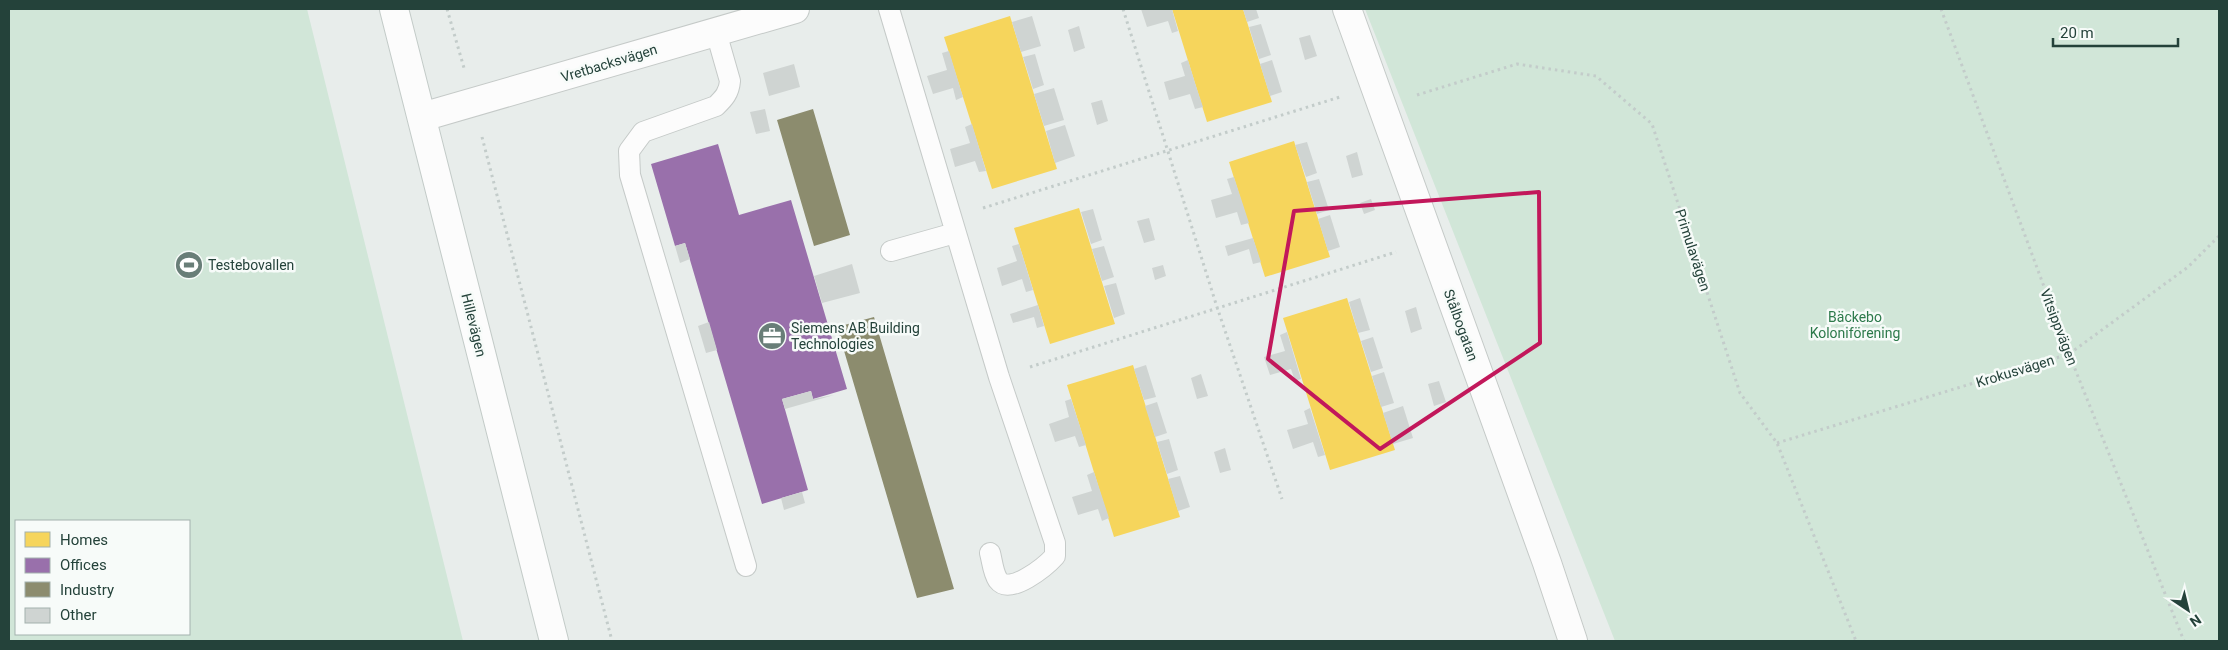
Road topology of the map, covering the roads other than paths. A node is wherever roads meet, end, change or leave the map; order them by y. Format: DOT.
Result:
graph roads {
  1 [pos="394,9"];
  2 [pos="795,9"];
  3 [pos="890,9"];
  4 [pos="1347,9"];
  5 [pos="716,32"];
  6 [pos="422,117"];
  7 [pos="953,225"];
  8 [pos="891,252"];
  9 [pos="990,553"];
  10 [pos="746,566"];
  11 [pos="554,641"];
  12 [pos="1573,641"];
  1 -- 6 [label="street, Hillevägen"];
  2 -- 5 [label="street, Vretbacksvägen"];
  3 -- 7 [label="lane"];
  4 -- 12 [label="street, Stålbogatan"];
  5 -- 6 [label="street, Vretbacksvägen"];
  5 -- 10 [label="lane"];
  6 -- 11 [label="street, Hillevägen"];
  7 -- 8 [label="lane"];
  7 -- 9 [label="lane"];
}
